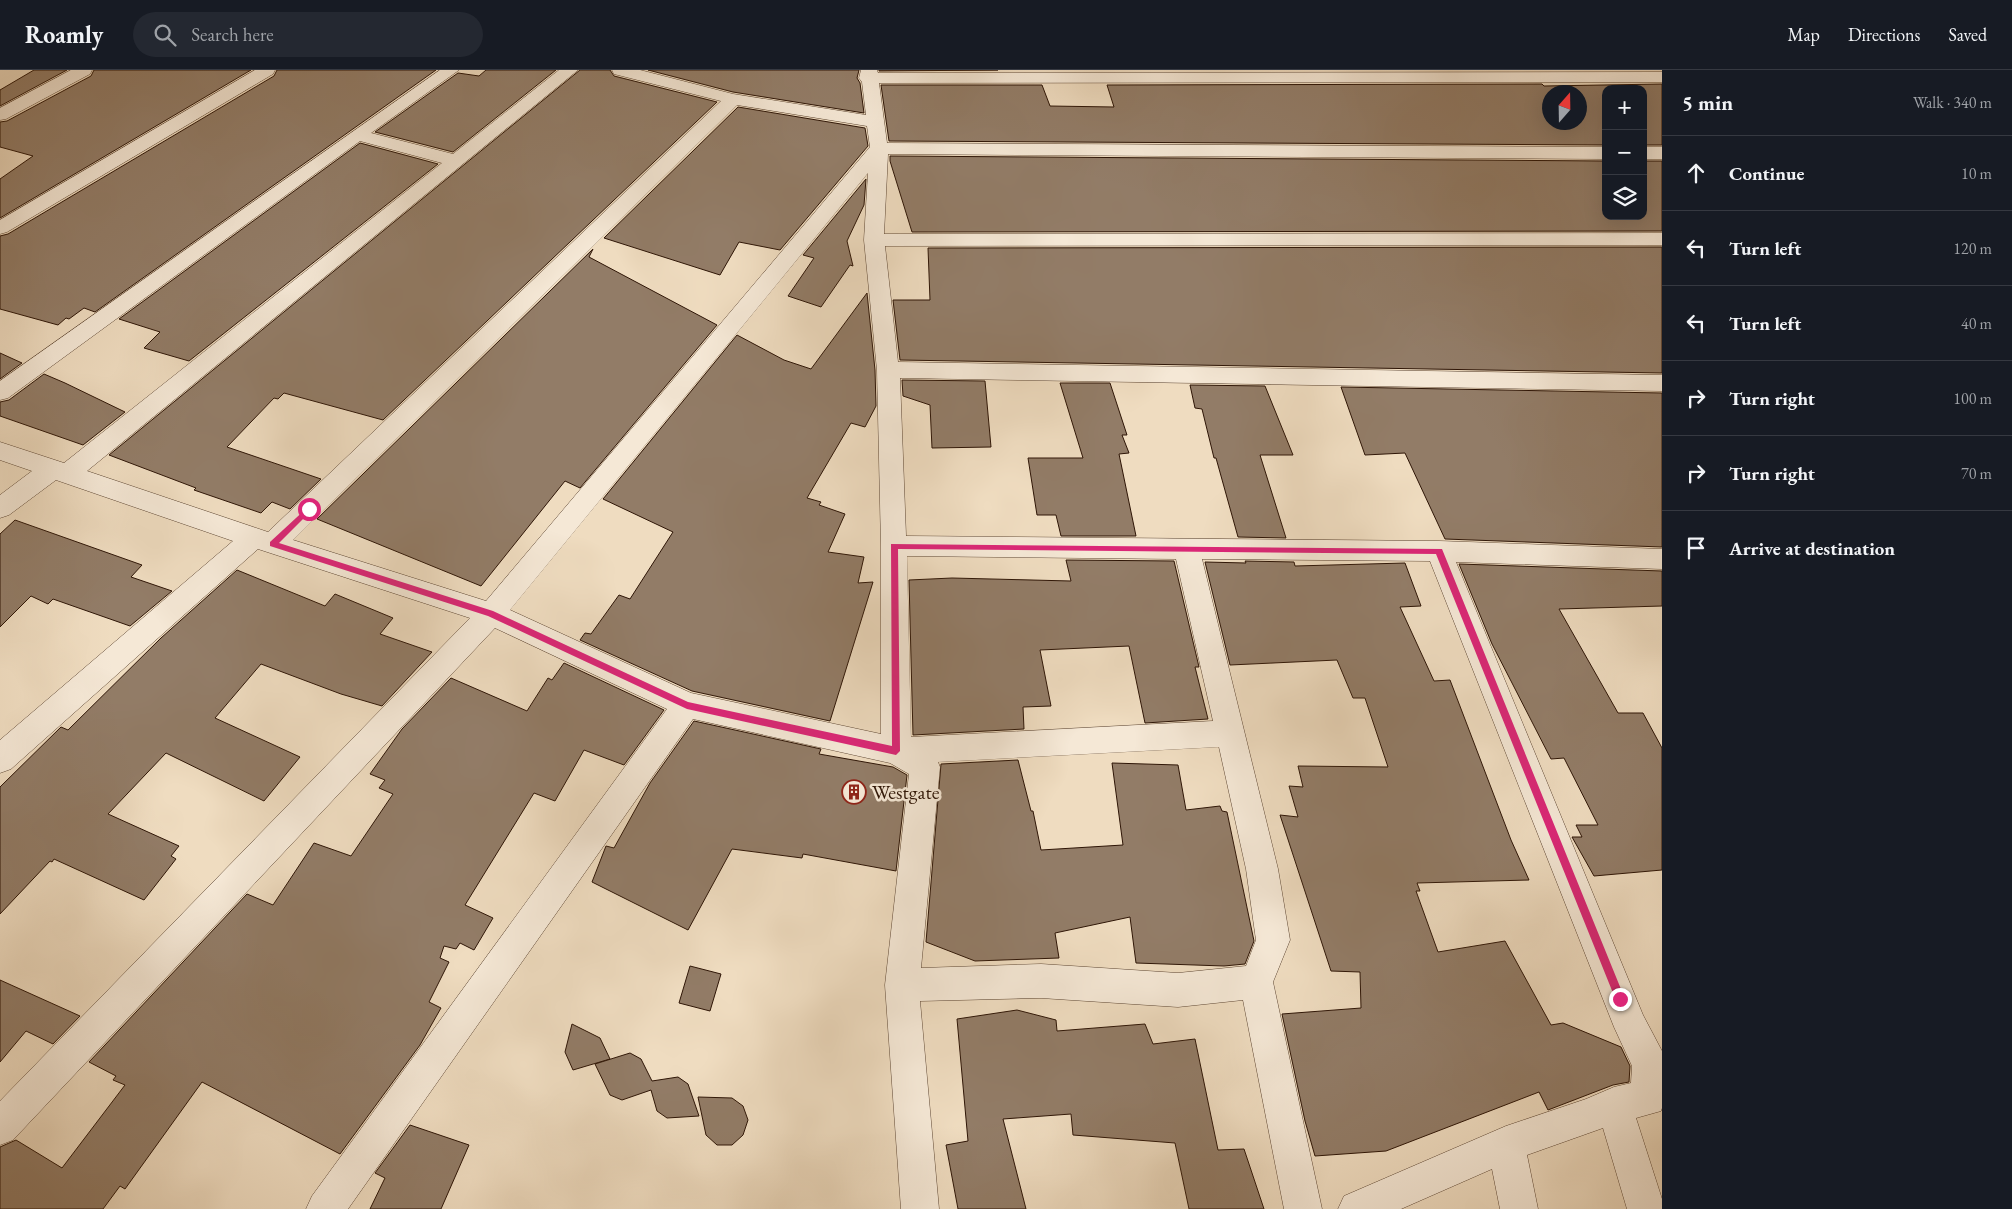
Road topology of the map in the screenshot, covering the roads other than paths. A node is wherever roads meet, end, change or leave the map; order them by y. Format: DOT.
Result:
graph roads {
  1 [pos="84,70"];
  2 [pos="267,70"];
  3 [pos="451,70"];
  4 [pos="570,70"];
  5 [pos="620,70"];
  6 [pos="869,74"];
  7 [pos="1662,77"];
  8 [pos="733,99"];
  9 [pos="0,115"];
  10 [pos="356,135"];
  11 [pos="877,135"];
  12 [pos="1602,153"];
  13 [pos="1647,153"];
  14 [pos="1662,153"];
  15 [pos="458,161"];
  16 [pos="0,228"];
  17 [pos="1662,239"];
  18 [pos="874,240"];
  19 [pos="888,370"];
  20 [pos="1662,383"];
  21 [pos="0,392"];
  22 [pos="0,450"];
  23 [pos="60,471"];
  24 [pos="0,508"];
  25 [pos="263,541"];
  26 [pos="894,546"];
  27 [pos="1188,549"];
  28 [pos="1439,551"];
  29 [pos="1662,559"];
  30 [pos="491,614"];
  31 [pos="687,705"];
  32 [pos="1229,733"];
  33 [pos="896,751"];
  34 [pos="0,759"];
  35 [pos="1256,982"];
  36 [pos="902,985"];
  37 [pos="1614,1105"];
  38 [pos="0,1126"];
  39 [pos="1506,1144"];
  40 [pos="325,1209"];
  41 [pos="920,1209"];
  42 [pos="1303,1209"];
  43 [pos="1357,1209"];
  44 [pos="1520,1209"];
  45 [pos="1646,1209"];
  1 -- 9 [label="street"];
  2 -- 16 [label="street"];
  3 -- 10 [label="street"];
  4 -- 15 [label="street"];
  5 -- 8 [label="street"];
  6 -- 7 [label="street"];
  6 -- 11 [label="street"];
  8 -- 11 [label="street"];
  8 -- 25 [label="street"];
  10 -- 15 [label="street"];
  10 -- 21 [label="street"];
  11 -- 12 [label="street"];
  11 -- 18 [label="street"];
  11 -- 30 [label="street"];
  13 -- 14 [label="street"];
  15 -- 23 [label="street"];
  17 -- 18 [label="street"];
  18 -- 19 [label="street"];
  19 -- 20 [label="street"];
  19 -- 26 [label="street"];
  22 -- 23 [label="street"];
  23 -- 24 [label="street"];
  23 -- 25 [label="street"];
  25 -- 30 [label="street"];
  25 -- 34 [label="street"];
  26 -- 27 [label="street"];
  26 -- 33 [label="street"];
  27 -- 28 [label="street"];
  27 -- 32 [label="street"];
  28 -- 29 [label="street"];
  28 -- 37 [label="street"];
  30 -- 31 [label="street"];
  30 -- 38 [label="street"];
  31 -- 33 [label="street"];
  31 -- 40 [label="street"];
  32 -- 33 [label="street"];
  32 -- 35 [label="street"];
  33 -- 36 [label="street"];
  35 -- 36 [label="street"];
  35 -- 42 [label="street"];
  36 -- 41 [label="street"];
  37 -- 39 [label="street"];
  37 -- 45 [label="street"];
  39 -- 43 [label="street"];
  39 -- 44 [label="street"];
}
